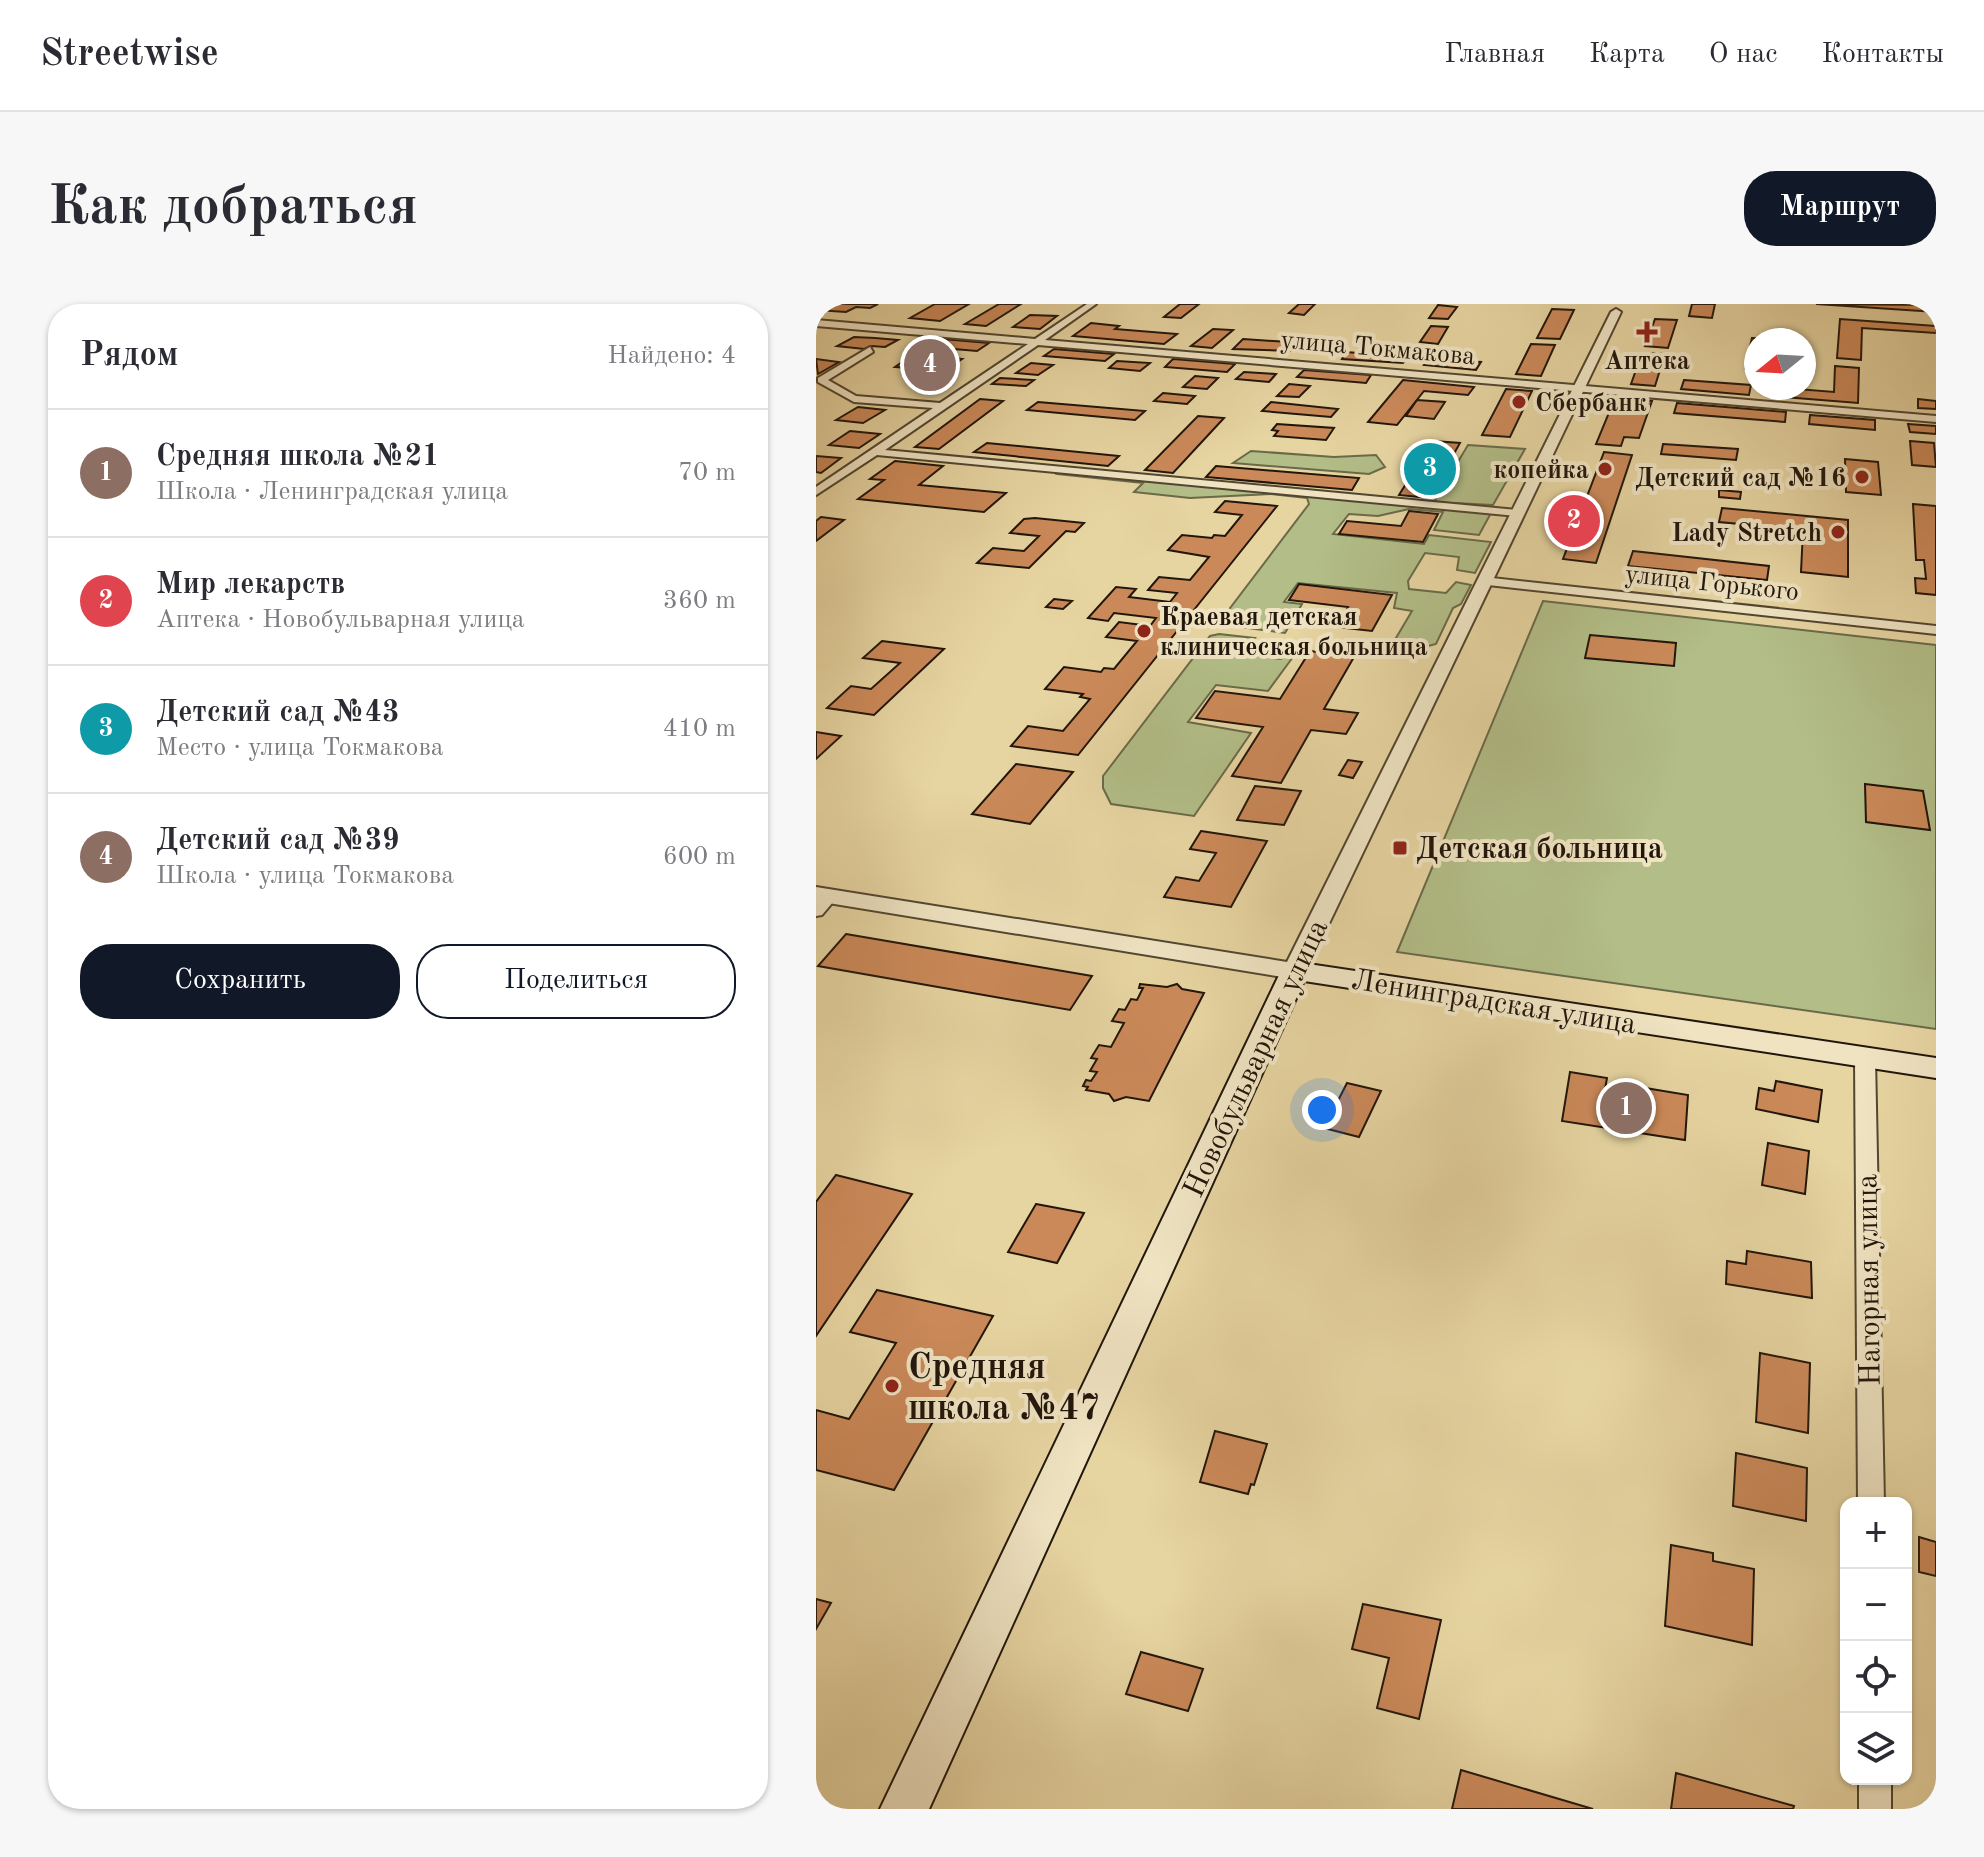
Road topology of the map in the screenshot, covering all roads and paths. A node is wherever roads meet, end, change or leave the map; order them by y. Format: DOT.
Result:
graph roads {
  1 [pos="1092,304"];
  2 [pos="1617,308"];
  3 [pos="816,323"];
  4 [pos="1043,340"];
  5 [pos="870,350"];
  6 [pos="1579,387"];
  7 [pos="944,406"];
  8 [pos="1936,419"];
  9 [pos="877,452"];
  10 [pos="816,492"];
  11 [pos="1517,513"];
  12 [pos="1483,581"];
  13 [pos="1936,630"];
  14 [pos="820,900"];
  15 [pos="1295,971"];
  16 [pos="1865,1057"];
  17 [pos="1936,1068"];
  18 [pos="1871,1497"];
  19 [pos="1875,1785"];
  20 [pos="904,1809"];
  21 [pos="1875,1809"];
  1 -- 4 [label="street"];
  2 -- 6 [label="street, Новобульварная улица"];
  3 -- 4 [label="street, улица Токмакова"];
  4 -- 6 [label="street, улица Токмакова"];
  4 -- 7 [label="street"];
  5 -- 7 [label="street"];
  6 -- 8 [label="street, улица Токмакова"];
  6 -- 11 [label="street, Новобульварная улица"];
  7 -- 9 [label="street"];
  9 -- 10 [label="street"];
  9 -- 11 [label="street"];
  11 -- 12 [label="street, Новобульварная улица"];
  12 -- 13 [label="street, улица Горького"];
  12 -- 15 [label="street, Новобульварная улица"];
  14 -- 15 [label="street, Ленинградская улица"];
  15 -- 16 [label="main road, Ленинградская улица"];
  15 -- 20 [label="main road, Новобульварная улица"];
  16 -- 17 [label="main road, Ленинградская улица"];
  16 -- 18 [label="street, Нагорная улица"];
  19 -- 21 [label="street"];
}
